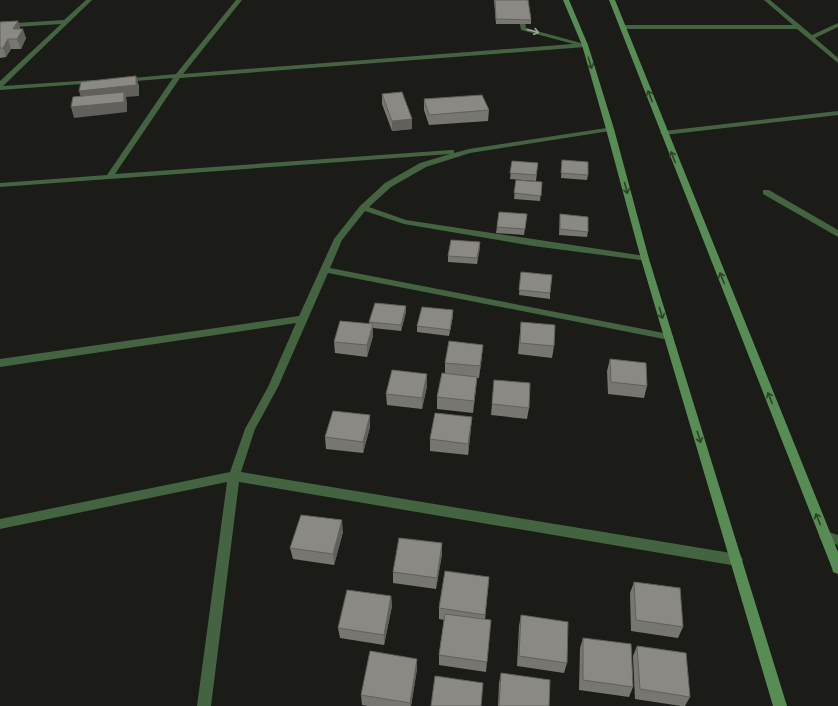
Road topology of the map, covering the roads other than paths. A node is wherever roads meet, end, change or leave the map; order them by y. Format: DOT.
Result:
graph roads {
  1 [pos="89,0"];
  2 [pos="239,0"];
  3 [pos="518,0"];
  4 [pos="566,0"];
  5 [pos="612,0"];
  6 [pos="768,0"];
  7 [pos="65,22"];
  8 [pos="838,25"];
  9 [pos="0,26"];
  10 [pos="623,27"];
  11 [pos="798,27"];
  12 [pos="810,38"];
  13 [pos="585,45"];
  14 [pos="838,61"];
  15 [pos="178,76"];
  16 [pos="116,80"];
  17 [pos="100,82"];
  18 [pos="0,85"];
  19 [pos="0,88"];
  20 [pos="838,113"];
  21 [pos="610,129"];
  22 [pos="664,133"];
  23 [pos="469,151"];
  24 [pos="108,178"];
  25 [pos="0,185"];
  26 [pos="766,192"];
  27 [pos="363,208"];
  28 [pos="838,234"];
  29 [pos="645,259"];
  30 [pos="326,270"];
  31 [pos="303,318"];
  32 [pos="669,337"];
  33 [pos="0,363"];
  34 [pos="234,476"];
  35 [pos="0,524"];
  36 [pos="825,536"];
  37 [pos="838,540"];
  38 [pos="738,560"];
  39 [pos="838,568"];
  40 [pos="204,706"];
  41 [pos="780,706"];
  1 -- 7 [label="street"];
  2 -- 15 [label="street"];
  3 -- 13 [label="street, one-way"];
  4 -- 13 [label="main road"];
  5 -- 10 [label="main road"];
  6 -- 11 [label="street"];
  7 -- 9 [label="street"];
  7 -- 18 [label="street"];
  8 -- 12 [label="street"];
  10 -- 11 [label="street"];
  22 -- 10 [label="main road, one-way"];
  11 -- 12 [label="street"];
  12 -- 14 [label="street"];
  13 -- 15 [label="street"];
  13 -- 21 [label="main road, one-way"];
  15 -- 16 [label="street"];
  15 -- 24 [label="street"];
  17 -- 19 [label="street"];
  20 -- 22 [label="street"];
  21 -- 23 [label="street"];
  21 -- 29 [label="main road, one-way"];
  36 -- 22 [label="main road, one-way"];
  23 -- 24 [label="street"];
  23 -- 27 [label="street"];
  24 -- 25 [label="street"];
  26 -- 28 [label="street"];
  27 -- 29 [label="street"];
  27 -- 30 [label="street"];
  29 -- 32 [label="main road, one-way"];
  30 -- 31 [label="street"];
  30 -- 32 [label="street"];
  31 -- 33 [label="street"];
  31 -- 34 [label="street"];
  32 -- 38 [label="main road, one-way"];
  34 -- 35 [label="street"];
  34 -- 38 [label="street"];
  34 -- 40 [label="street"];
  36 -- 37 [label="street"];
  36 -- 39 [label="main road"];
  38 -- 41 [label="main road"];
}
